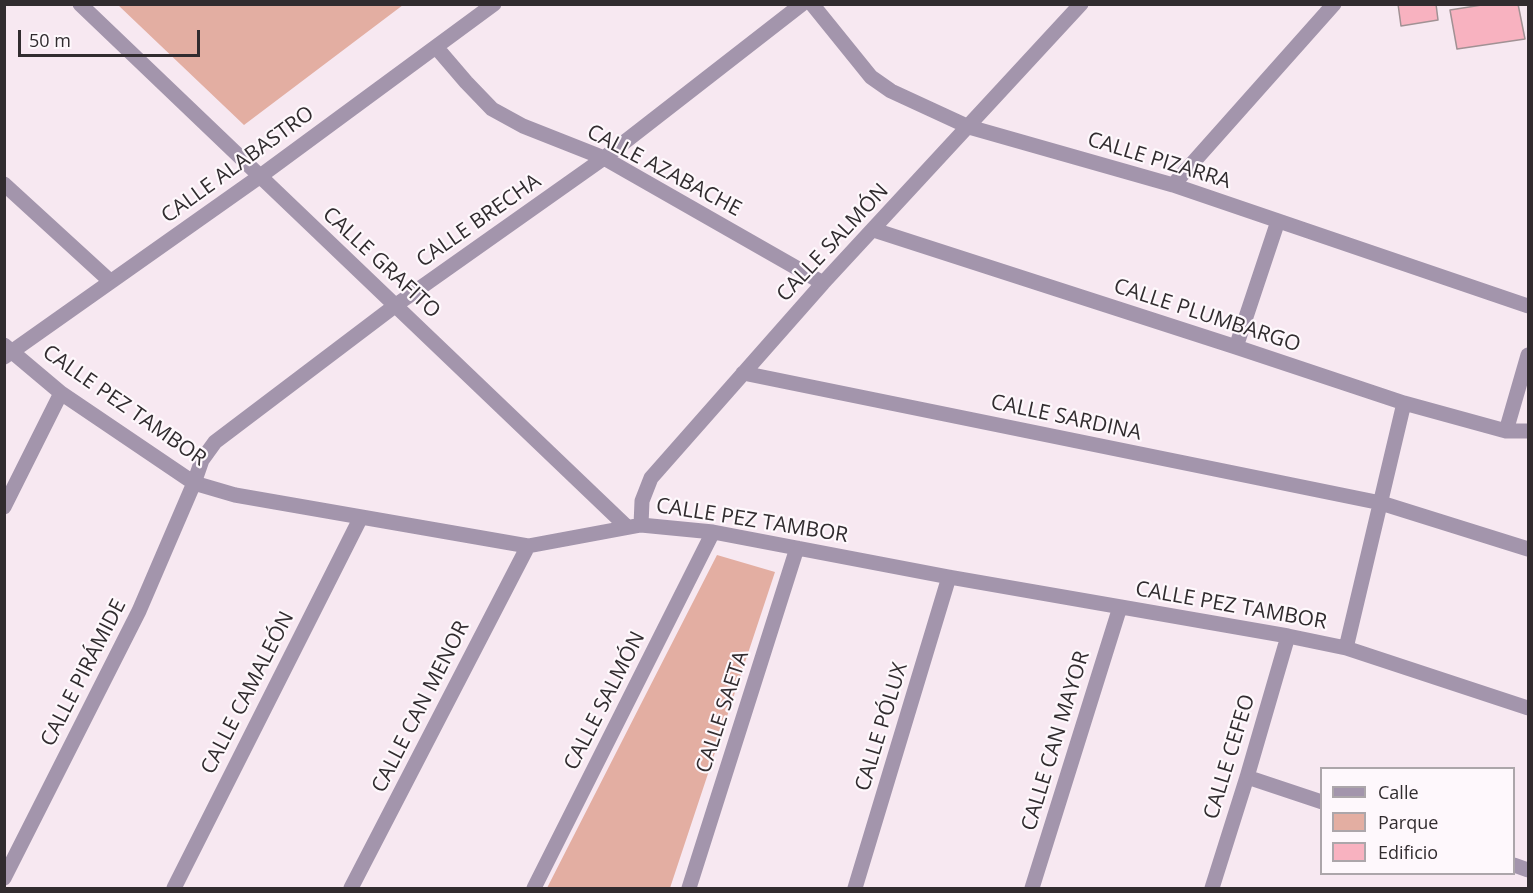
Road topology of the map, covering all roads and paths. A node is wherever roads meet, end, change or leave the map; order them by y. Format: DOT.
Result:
graph roads {
  1 [pos="80,4"];
  2 [pos="494,4"];
  3 [pos="802,4"];
  4 [pos="812,4"];
  5 [pos="1081,4"];
  6 [pos="1334,4"];
  7 [pos="436,47"];
  8 [pos="969,127"];
  9 [pos="604,158"];
  10 [pos="260,177"];
  11 [pos="4,184"];
  12 [pos="1173,185"];
  13 [pos="1278,221"];
  14 [pos="874,230"];
  15 [pos="110,281"];
  16 [pos="823,283"];
  17 [pos="396,305"];
  18 [pos="1528,306"];
  19 [pos="1236,347"];
  20 [pos="7,351"];
  21 [pos="1528,355"];
  22 [pos="742,373"];
  23 [pos="61,393"];
  24 [pos="1404,404"];
  25 [pos="1506,431"];
  26 [pos="1528,431"];
  27 [pos="194,483"];
  28 [pos="1381,503"];
  29 [pos="4,507"];
  30 [pos="361,517"];
  31 [pos="634,526"];
  32 [pos="713,532"];
  33 [pos="528,546"];
  34 [pos="797,548"];
  35 [pos="1528,549"];
  36 [pos="949,578"];
  37 [pos="1120,607"];
  38 [pos="1288,636"];
  39 [pos="1346,648"];
  40 [pos="1528,708"];
  41 [pos="1247,777"];
  42 [pos="1320,801"];
  43 [pos="4,878"];
  44 [pos="174,888"];
  45 [pos="351,888"];
  46 [pos="534,888"];
  47 [pos="689,888"];
  48 [pos="855,888"];
  49 [pos="1032,888"];
  50 [pos="1212,888"];
  1 -- 10 [label="street, CALLE GRAFITO"];
  2 -- 7 [label="street, CALLE ALABASTRO"];
  3 -- 9 [label="street, CALLE BRECHA"];
  4 -- 8 [label="street, CALLE PIZARRA"];
  5 -- 8 [label="street, CALLE SALMÓN"];
  6 -- 12 [label="street"];
  7 -- 9 [label="street, CALLE AZABACHE"];
  7 -- 10 [label="street, CALLE ALABASTRO"];
  8 -- 12 [label="street, CALLE PIZARRA"];
  8 -- 14 [label="street, CALLE SALMÓN"];
  9 -- 16 [label="street, CALLE AZABACHE"];
  9 -- 17 [label="street, CALLE BRECHA"];
  10 -- 15 [label="street, CALLE ALABASTRO"];
  10 -- 17 [label="street, CALLE GRAFITO"];
  11 -- 15 [label="street"];
  12 -- 13 [label="street, CALLE PIZARRA"];
  13 -- 18 [label="street, CALLE PIZARRA"];
  13 -- 19 [label="street"];
  14 -- 16 [label="street, CALLE SALMÓN"];
  14 -- 19 [label="street, CALLE PLUMBARGO"];
  15 -- 20 [label="street, CALLE ALABASTRO"];
  16 -- 22 [label="street, CALLE SALMÓN"];
  17 -- 27 [label="street, CALLE BRECHA"];
  17 -- 31 [label="street, CALLE GRAFITO"];
  19 -- 24 [label="street, CALLE PLUMBARGO"];
  20 -- 23 [label="street, CALLE PEZ TAMBOR"];
  21 -- 25 [label="street"];
  22 -- 28 [label="street, CALLE SARDINA"];
  22 -- 31 [label="street, CALLE SALMÓN"];
  23 -- 27 [label="street, CALLE PEZ TAMBOR"];
  23 -- 29 [label="street"];
  24 -- 25 [label="street, CALLE PLUMBARGO"];
  24 -- 28 [label="street"];
  25 -- 26 [label="street, CALLE PLUMBARGO"];
  27 -- 30 [label="street, CALLE PEZ TAMBOR"];
  27 -- 43 [label="street, CALLE PIRÁMIDE"];
  28 -- 35 [label="street, CALLE SARDINA"];
  28 -- 39 [label="street"];
  30 -- 33 [label="street, CALLE PEZ TAMBOR"];
  30 -- 44 [label="street, CALLE CAMALEÓN"];
  31 -- 32 [label="street, CALLE PEZ TAMBOR"];
  31 -- 33 [label="street, CALLE PEZ TAMBOR"];
  32 -- 34 [label="street, CALLE PEZ TAMBOR"];
  32 -- 46 [label="street, CALLE SALMÓN"];
  33 -- 45 [label="street, CALLE CAN MENOR"];
  34 -- 36 [label="street, CALLE PEZ TAMBOR"];
  34 -- 47 [label="street, CALLE SAETA"];
  36 -- 37 [label="street, CALLE PEZ TAMBOR"];
  36 -- 48 [label="street, CALLE PÓLUX"];
  37 -- 38 [label="street, CALLE PEZ TAMBOR"];
  37 -- 49 [label="street, CALLE CAN MAYOR"];
  38 -- 39 [label="street, CALLE PEZ TAMBOR"];
  38 -- 41 [label="street, CALLE CEFEO"];
  39 -- 40 [label="street, CALLE PEZ TAMBOR"];
  41 -- 42 [label="street"];
  41 -- 50 [label="street, CALLE CEFEO"];
}
